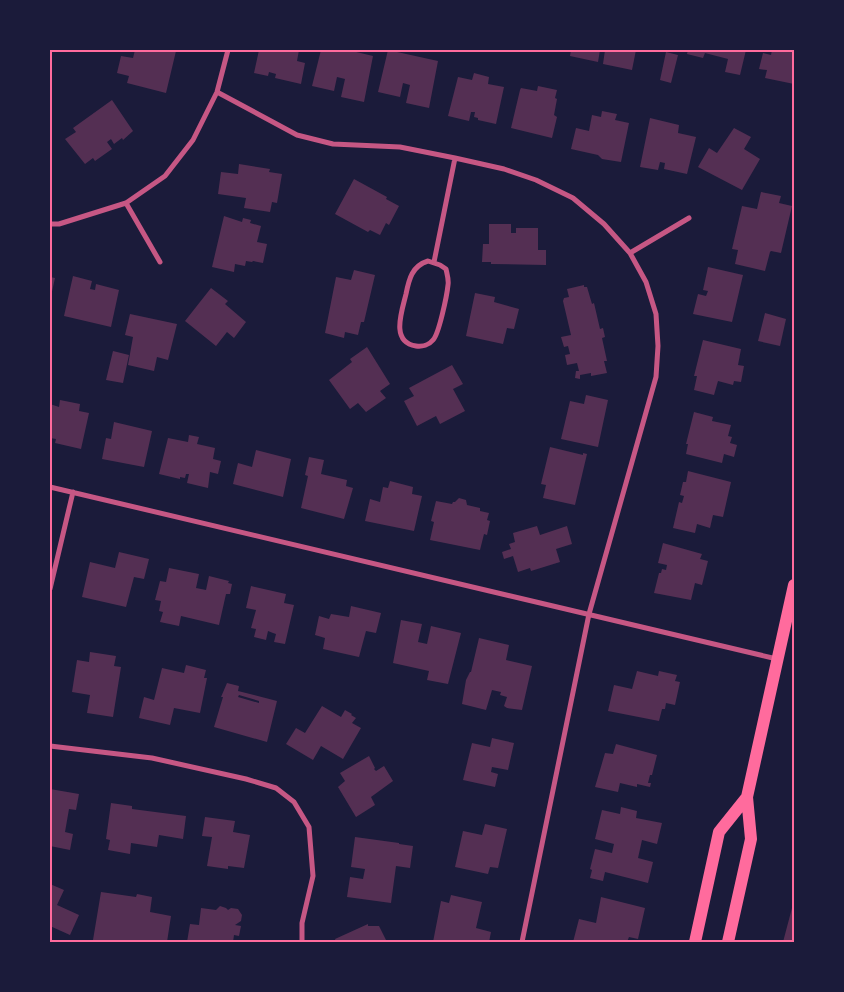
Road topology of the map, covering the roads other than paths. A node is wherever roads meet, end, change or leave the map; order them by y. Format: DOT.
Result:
graph roads {
  1 [pos="228,50"];
  2 [pos="217,92"];
  3 [pos="455,158"];
  4 [pos="126,203"];
  5 [pos="689,218"];
  6 [pos="50,224"];
  7 [pos="630,253"];
  8 [pos="160,262"];
  9 [pos="434,262"];
  10 [pos="50,487"];
  11 [pos="73,492"];
  12 [pos="794,585"];
  13 [pos="50,589"];
  14 [pos="589,614"];
  15 [pos="778,660"];
  16 [pos="50,746"];
  17 [pos="746,798"];
  18 [pos="302,942"];
  19 [pos="522,942"];
  20 [pos="695,942"];
  21 [pos="728,942"];
  1 -- 2 [label="street"];
  2 -- 3 [label="street"];
  2 -- 4 [label="street"];
  3 -- 7 [label="street"];
  3 -- 9 [label="street"];
  4 -- 6 [label="street"];
  4 -- 8 [label="street"];
  5 -- 7 [label="street"];
  7 -- 14 [label="street"];
  9 -- 9 [label="street"];
  10 -- 11 [label="street"];
  11 -- 13 [label="street"];
  11 -- 14 [label="street"];
  12 -- 15 [label="main road"];
  14 -- 15 [label="street"];
  14 -- 19 [label="street"];
  15 -- 17 [label="main road"];
  16 -- 18 [label="street"];
  17 -- 20 [label="main road"];
  17 -- 21 [label="main road"];
}
